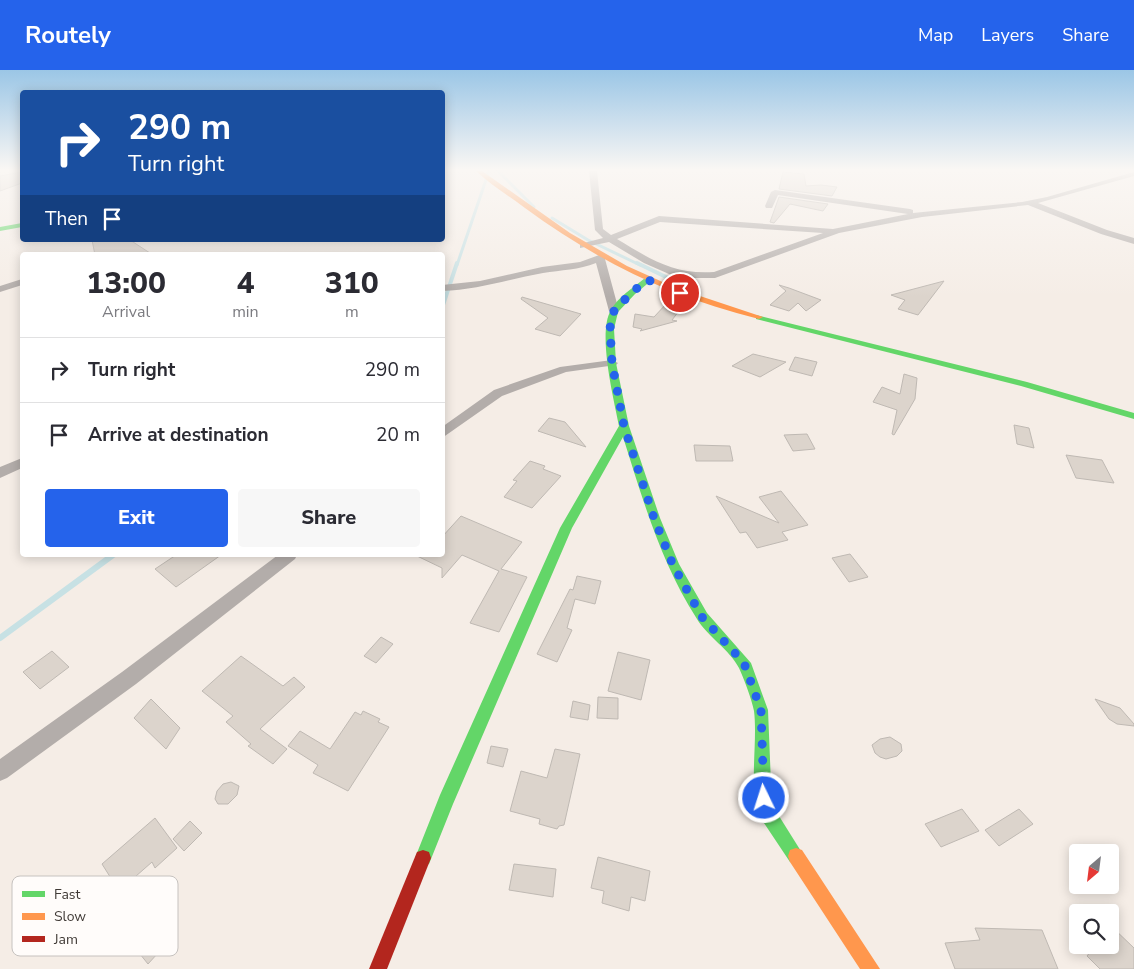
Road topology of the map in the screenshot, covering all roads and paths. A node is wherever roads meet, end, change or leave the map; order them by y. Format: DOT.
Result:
graph roads {
  1 [pos="537,213"];
  2 [pos="598,213"];
  3 [pos="873,213"];
  4 [pos="915,213"];
  5 [pos="932,213"];
  6 [pos="1055,213"];
  7 [pos="922,214"];
  8 [pos="20,220"];
  9 [pos="874,223"];
  10 [pos="0,224"];
  11 [pos="20,225"];
  12 [pos="0,229"];
  13 [pos="837,231"];
  14 [pos="610,239"];
  15 [pos="1134,242"];
  16 [pos="583,246"];
  17 [pos="601,258"];
  18 [pos="648,280"];
  19 [pos="20,283"];
  20 [pos="445,288"];
  21 [pos="0,289"];
  22 [pos="614,311"];
  23 [pos="612,363"];
  24 [pos="1134,416"];
  25 [pos="624,426"];
  26 [pos="445,432"];
  27 [pos="20,465"];
  28 [pos="0,472"];
  29 [pos="286,557"];
  30 [pos="0,771"];
  31 [pos="378,969"];
  32 [pos="871,969"];
  1 -- 16 [label="main road"];
  2 -- 14 [label="street"];
  3 -- 9 [label="street"];
  4 -- 7 [label="street"];
  5 -- 7 [label="street"];
  6 -- 15 [label="street"];
  7 -- 9 [label="street"];
  8 -- 10 [label="main road"];
  9 -- 13 [label="street"];
  11 -- 12 [label="main road"];
  13 -- 14 [label="street"];
  13 -- 14 [label="street"];
  14 -- 16 [label="street"];
  16 -- 17 [label="main road"];
  17 -- 18 [label="main road"];
  17 -- 20 [label="street"];
  17 -- 22 [label="street"];
  18 -- 22 [label="main road"];
  18 -- 24 [label="main road"];
  19 -- 21 [label="street"];
  22 -- 23 [label="main road"];
  23 -- 25 [label="main road"];
  23 -- 26 [label="street"];
  25 -- 31 [label="main road"];
  25 -- 32 [label="main road"];
  27 -- 28 [label="street"];
  29 -- 30 [label="street"];
}
